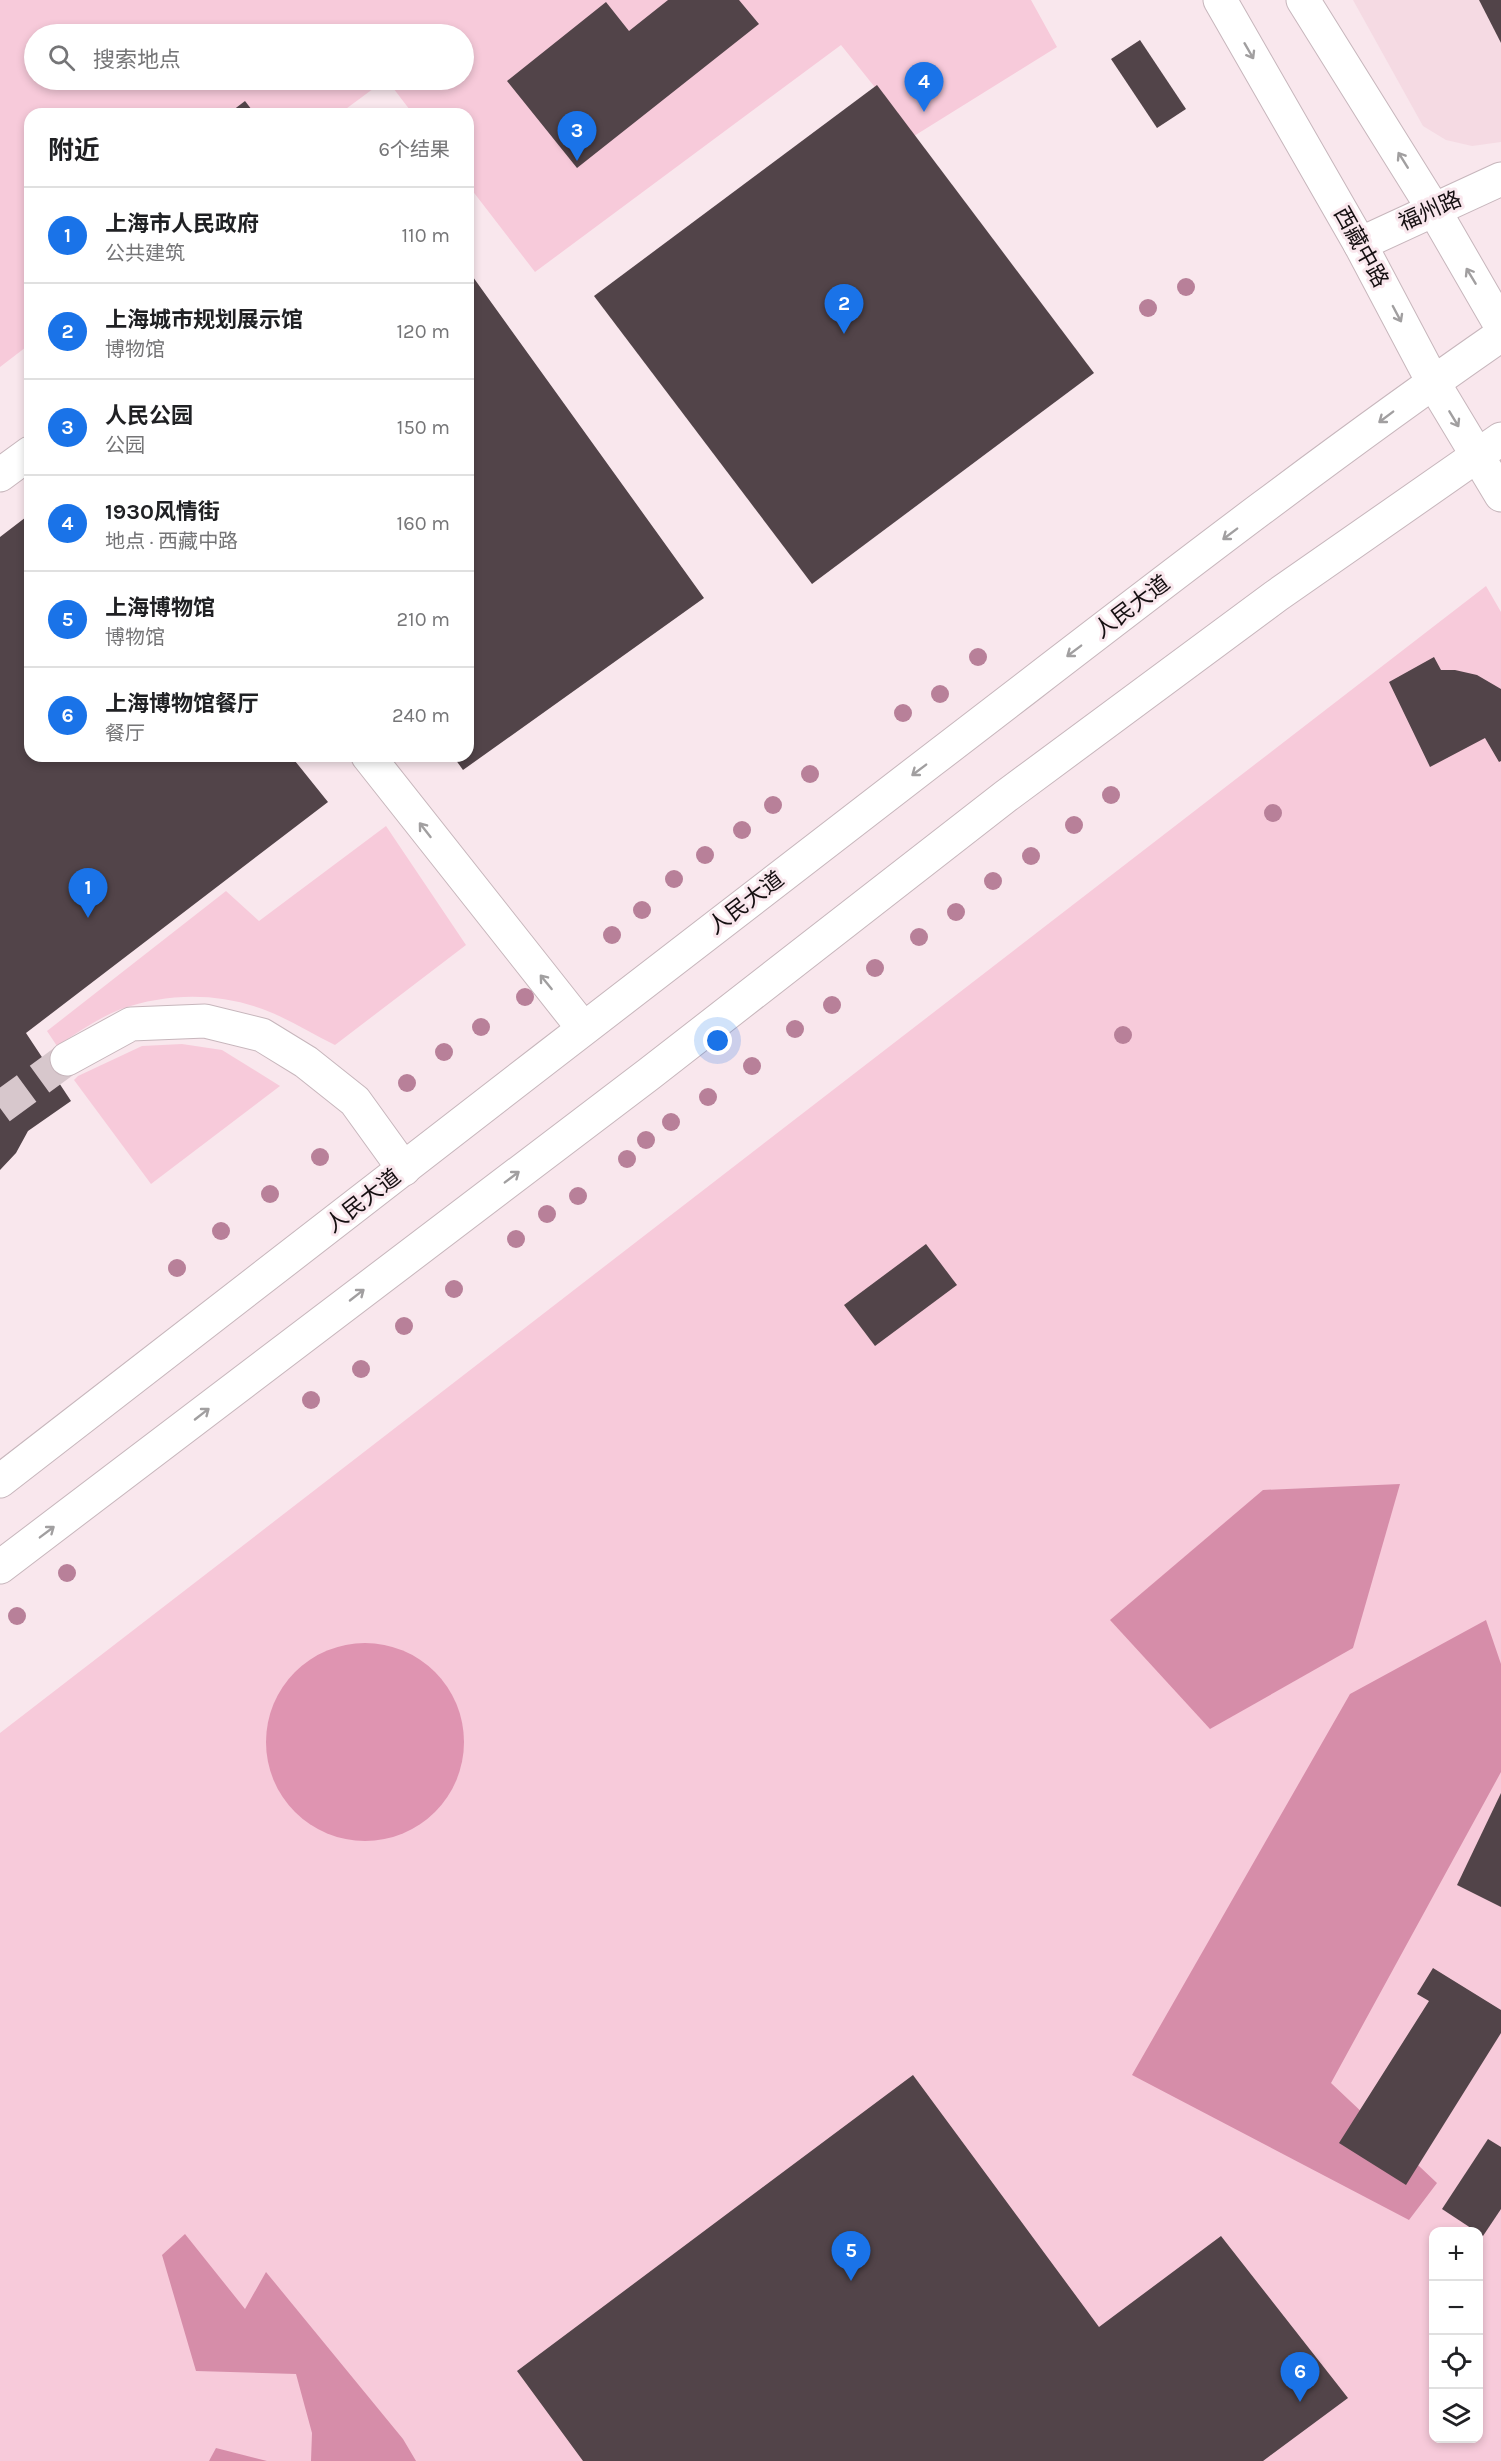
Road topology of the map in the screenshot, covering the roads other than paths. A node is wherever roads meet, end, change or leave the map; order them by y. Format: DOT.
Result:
graph roads {
  1 [pos="1220,0"];
  2 [pos="1302,0"];
  3 [pos="1501,179"];
  4 [pos="1434,210"];
  5 [pos="1360,243"];
  6 [pos="1501,326"];
  7 [pos="1501,335"];
  8 [pos="1432,382"];
  9 [pos="1489,447"];
  10 [pos="24,457"];
  11 [pos="0,475"];
  12 [pos="1501,495"];
  13 [pos="373,762"];
  14 [pos="583,1028"];
  15 [pos="67,1059"];
  16 [pos="404,1169"];
  17 [pos="0,1481"];
  18 [pos="0,1567"];
  1 -- 5 [label="street, 西藏中路, one-way"];
  4 -- 2 [label="street, one-way"];
  3 -- 4 [label="street, 福州路"];
  4 -- 5 [label="street, 福州路"];
  6 -- 4 [label="street, one-way"];
  5 -- 8 [label="street, 西藏中路, one-way"];
  7 -- 8 [label="street, 人民大道"];
  8 -- 9 [label="street, 西藏中路, one-way"];
  8 -- 14 [label="street, 人民大道, one-way"];
  9 -- 12 [label="street, 西藏中路"];
  18 -- 9 [label="street, one-way"];
  10 -- 11 [label="street"];
  14 -- 13 [label="street, one-way"];
  14 -- 16 [label="street, 人民大道"];
  15 -- 16 [label="street"];
  16 -- 17 [label="street, 人民大道"];
}
